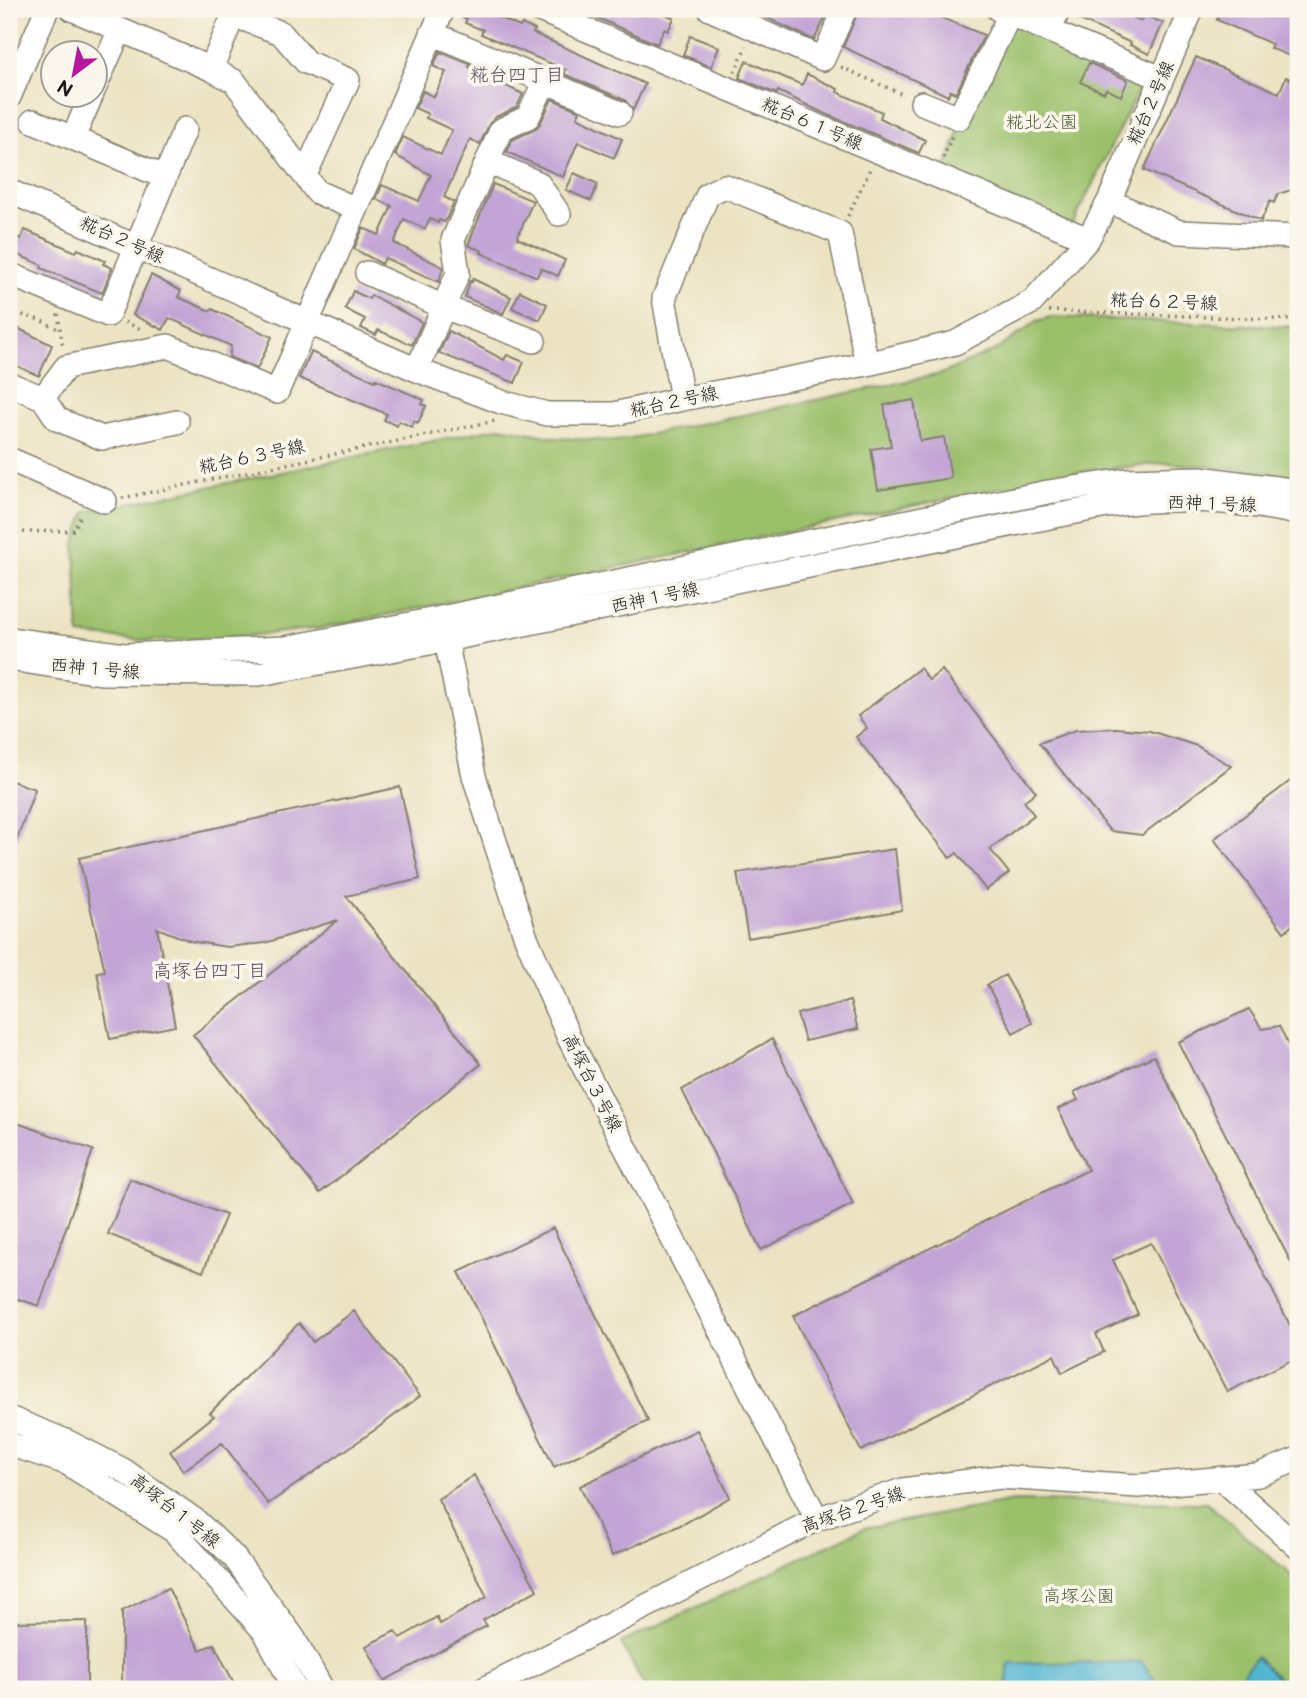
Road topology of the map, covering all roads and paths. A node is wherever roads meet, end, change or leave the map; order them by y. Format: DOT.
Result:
graph roads {
  1 [pos="47,9"];
  2 [pos="72,9"];
  3 [pos="443,9"];
  4 [pos="537,9"];
  5 [pos="709,9"];
  6 [pos="845,9"];
  7 [pos="1059,9"];
  8 [pos="1192,9"];
  9 [pos="1004,11"];
  10 [pos="234,12"];
  11 [pos="753,28"];
  12 [pos="120,30"];
  13 [pos="1049,31"];
  14 [pos="432,33"];
  15 [pos="108,57"];
  16 [pos="823,59"];
  17 [pos="211,69"];
  18 [pos="1161,79"];
  19 [pos="545,81"];
  20 [pos="728,89"];
  21 [pos="9,97"];
  22 [pos="922,103"];
  23 [pos="86,108"];
  24 [pos="620,113"];
  25 [pos="959,118"];
  26 [pos="33,121"];
  27 [pos="185,129"];
  28 [pos="73,138"];
  29 [pos="878,152"];
  30 [pos="487,161"];
  31 [pos="305,175"];
  32 [pos="935,175"];
  33 [pos="164,177"];
  34 [pos="9,191"];
  35 [pos="1109,201"];
  36 [pos="356,209"];
  37 [pos="559,214"];
  38 [pos="840,233"];
  39 [pos="1298,237"];
  40 [pos="1088,239"];
  41 [pos="135,246"];
  42 [pos="367,273"];
  43 [pos="9,274"];
  44 [pos="55,293"];
  45 [pos="1032,302"];
  46 [pos="444,307"];
  47 [pos="9,311"];
  48 [pos="108,314"];
  49 [pos="1298,320"];
  50 [pos="308,321"];
  51 [pos="60,330"];
  52 [pos="534,341"];
  53 [pos="168,346"];
  54 [pos="867,365"];
  55 [pos="66,368"];
  56 [pos="418,370"];
  57 [pos="9,384"];
  58 [pos="43,398"];
  59 [pos="682,399"];
  60 [pos="501,402"];
  61 [pos="177,422"];
  62 [pos="9,459"];
  63 [pos="1298,491"];
  64 [pos="105,501"];
  65 [pos="1298,513"];
  66 [pos="9,533"];
  67 [pos="444,629"];
  68 [pos="9,639"];
  69 [pos="9,659"];
  70 [pos="9,1418"];
  71 [pos="9,1444"];
  72 [pos="1298,1459"];
  73 [pos="1221,1478"];
  74 [pos="817,1519"];
  75 [pos="1298,1547"];
  76 [pos="295,1689"];
  77 [pos="322,1689"];
  78 [pos="484,1689"];
  1 -- 21 [label="street"];
  2 -- 12 [label="street"];
  3 -- 14 [label="street"];
  4 -- 20 [label="street, 糀台６１号線"];
  5 -- 11 [label="street"];
  6 -- 16 [label="street"];
  7 -- 13 [label="street"];
  8 -- 18 [label="street, 糀台２号線"];
  9 -- 13 [label="street"];
  9 -- 25 [label="street"];
  10 -- 17 [label="street"];
  10 -- 31 [label="street"];
  11 -- 16 [label="street"];
  11 -- 20 [label="path"];
  12 -- 15 [label="street"];
  12 -- 17 [label="street"];
  13 -- 18 [label="street"];
  14 -- 19 [label="street"];
  14 -- 36 [label="street"];
  16 -- 22 [label="path"];
  17 -- 31 [label="street"];
  18 -- 35 [label="street, 糀台２号線"];
  19 -- 24 [label="street"];
  19 -- 30 [label="street"];
  20 -- 29 [label="street, 糀台６１号線"];
  22 -- 25 [label="street"];
  23 -- 28 [label="street"];
  25 -- 32 [label="path"];
  26 -- 28 [label="street"];
  27 -- 33 [label="street"];
  28 -- 33 [label="street"];
  29 -- 32 [label="street, 糀台６１号線"];
  29 -- 38 [label="path"];
  30 -- 37 [label="street"];
  30 -- 46 [label="street"];
  31 -- 36 [label="street"];
  32 -- 40 [label="street, 糀台６１号線"];
  33 -- 41 [label="street"];
  34 -- 41 [label="street, 糀台２号線"];
  35 -- 39 [label="street"];
  35 -- 40 [label="street, 糀台２号線"];
  36 -- 50 [label="street"];
  38 -- 54 [label="street"];
  38 -- 59 [label="street"];
  40 -- 45 [label="street, 糀台２号線"];
  41 -- 48 [label="street"];
  41 -- 50 [label="street, 糀台２号線"];
  42 -- 46 [label="street"];
  43 -- 44 [label="street"];
  44 -- 48 [label="street"];
  44 -- 51 [label="path"];
  45 -- 49 [label="path, 糀台６２号線"];
  45 -- 54 [label="street, 糀台２号線"];
  46 -- 52 [label="street"];
  46 -- 56 [label="street"];
  47 -- 51 [label="path"];
  48 -- 53 [label="path"];
  50 -- 53 [label="street"];
  50 -- 56 [label="street, 糀台２号線"];
  51 -- 55 [label="path"];
  53 -- 55 [label="street"];
  54 -- 59 [label="street, 糀台２号線"];
  55 -- 58 [label="street"];
  56 -- 60 [label="street, 糀台２号線"];
  57 -- 58 [label="street"];
  58 -- 61 [label="street"];
  59 -- 60 [label="street, 糀台２号線"];
  60 -- 64 [label="path, 糀台６３号線"];
  62 -- 64 [label="street"];
  63 -- 67 [label="street, 西神１号線"];
  64 -- 66 [label="path, 糀台６３号線"];
  65 -- 67 [label="street, 西神１号線"];
  67 -- 68 [label="street, 西神１号線"];
  67 -- 69 [label="street, 西神１号線"];
  67 -- 74 [label="street, 高塚台３号線"];
  70 -- 77 [label="street, 高塚台１号線"];
  71 -- 76 [label="street, 高塚台１号線"];
  72 -- 73 [label="street, 高塚台２号線"];
  73 -- 74 [label="street, 高塚台２号線"];
  73 -- 75 [label="street"];
  74 -- 78 [label="street, 高塚台２号線"];
}
